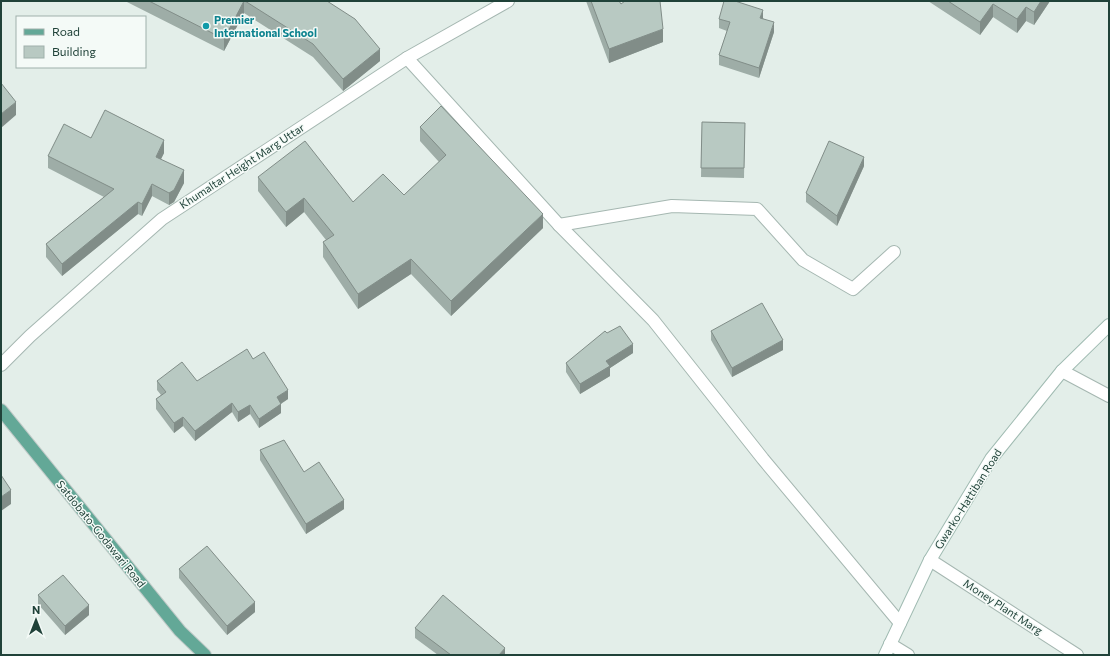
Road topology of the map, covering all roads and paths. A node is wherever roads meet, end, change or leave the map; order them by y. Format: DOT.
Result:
graph roads {
  1 [pos="508,1"];
  2 [pos="407,58"];
  3 [pos="559,225"];
  4 [pos="894,252"];
  5 [pos="1109,325"];
  6 [pos="1,365"];
  7 [pos="1062,371"];
  8 [pos="1109,396"];
  9 [pos="1,410"];
  10 [pos="930,560"];
  11 [pos="900,623"];
  12 [pos="890,644"];
  13 [pos="205,655"];
  14 [pos="885,655"];
  15 [pos="908,655"];
  16 [pos="1077,655"];
  1 -- 2 [label="street, Khumaltar Height Marg Uttar"];
  2 -- 3 [label="street"];
  2 -- 6 [label="street, Khumaltar Height Marg Uttar"];
  3 -- 4 [label="street"];
  3 -- 11 [label="street"];
  5 -- 7 [label="street, Gwarko-Hattiban Road"];
  7 -- 8 [label="street"];
  7 -- 10 [label="street, Gwarko-Hattiban Road"];
  9 -- 13 [label="main road, Satdobato-Godawari Road"];
  10 -- 11 [label="street, Gwarko-Hattiban Road"];
  10 -- 16 [label="street, Money Plant Marg"];
  11 -- 12 [label="street, Gwarko-Hattiban Road"];
  12 -- 14 [label="street, Gwarko-Hattiban Road"];
  12 -- 15 [label="street"];
}
